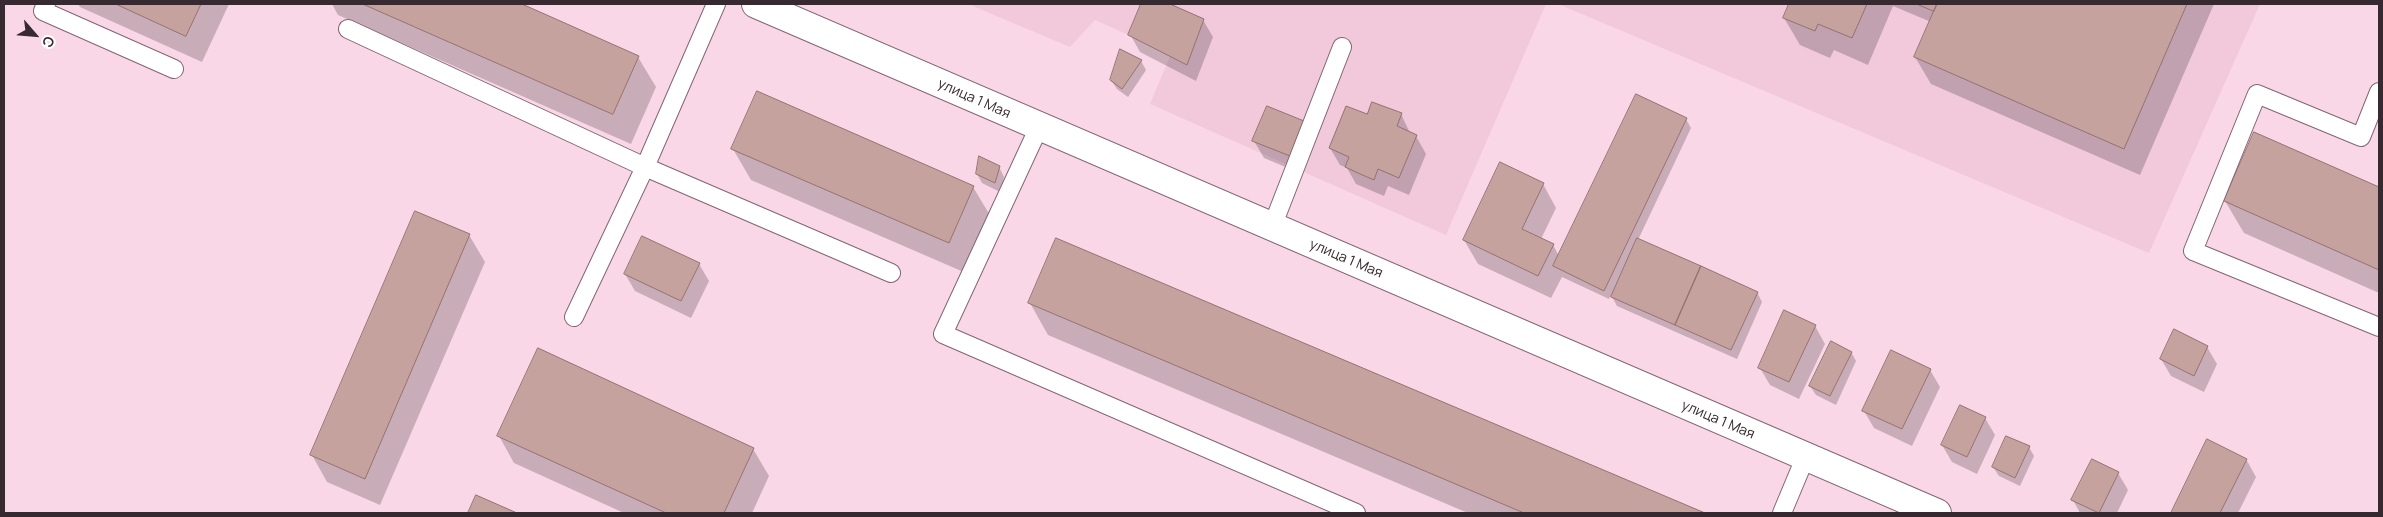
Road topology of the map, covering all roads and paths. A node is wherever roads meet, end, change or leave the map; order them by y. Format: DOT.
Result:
graph roads {
  1 [pos="46,4"];
  2 [pos="716,4"];
  3 [pos="756,4"];
  4 [pos="348,29"];
  5 [pos="1342,47"];
  6 [pos="174,70"];
  7 [pos="2379,92"];
  8 [pos="1039,127"];
  9 [pos="645,167"];
  10 [pos="1272,227"];
  11 [pos="891,273"];
  12 [pos="574,317"];
  13 [pos="2379,327"];
  14 [pos="1805,458"];
  15 [pos="1356,513"];
  16 [pos="1782,513"];
  17 [pos="1937,513"];
  1 -- 6 [label="lane"];
  2 -- 9 [label="lane"];
  3 -- 8 [label="street, улица 1 Мая"];
  4 -- 9 [label="lane"];
  5 -- 10 [label="lane"];
  7 -- 13 [label="lane"];
  8 -- 10 [label="street, улица 1 Мая"];
  8 -- 15 [label="lane"];
  9 -- 11 [label="lane"];
  9 -- 12 [label="lane"];
  10 -- 14 [label="street, улица 1 Мая"];
  14 -- 16 [label="lane"];
  14 -- 17 [label="street, улица 1 Мая"];
}
